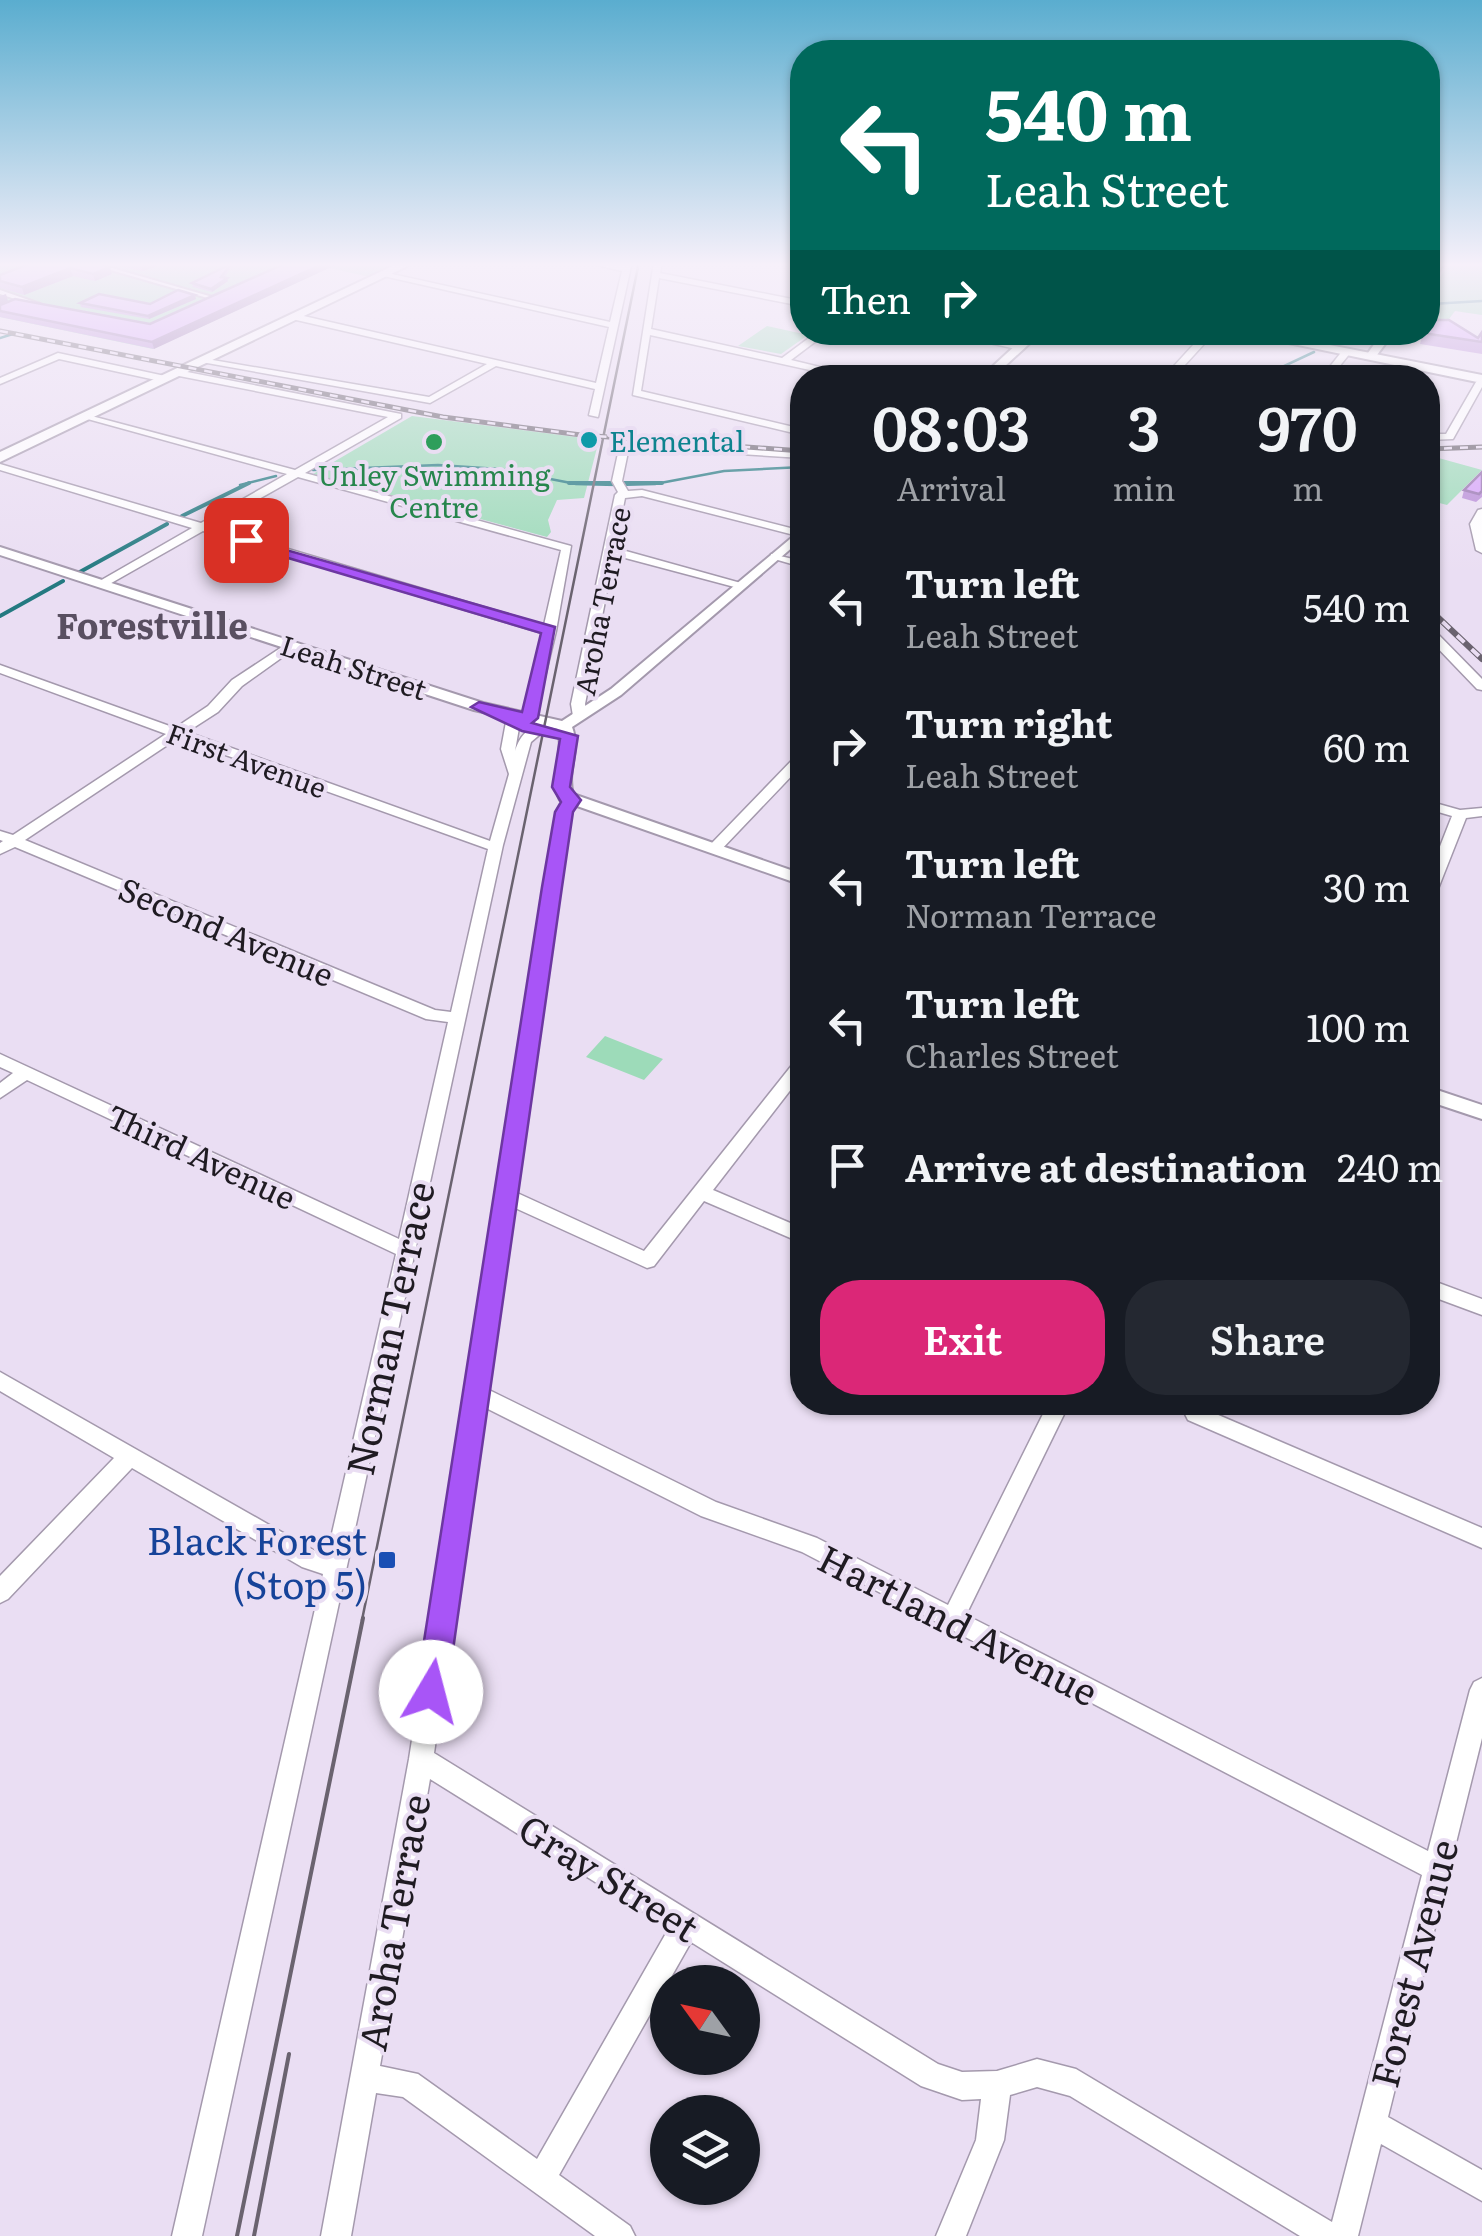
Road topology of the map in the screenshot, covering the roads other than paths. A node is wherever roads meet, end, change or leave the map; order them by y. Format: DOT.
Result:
graph roads {
  1 [pos="34,366"];
  2 [pos="116,366"];
  3 [pos="192,366"];
  4 [pos="224,366"];
  5 [pos="487,366"];
  6 [pos="511,366"];
  7 [pos="603,366"];
  8 [pos="642,366"];
  9 [pos="1440,369"];
  10 [pos="171,376"];
  11 [pos="1480,379"];
  12 [pos="0,381"];
  13 [pos="598,388"];
  14 [pos="594,414"];
  15 [pos="88,416"];
  16 [pos="790,429"];
  17 [pos="1440,437"];
  18 [pos="790,454"];
  19 [pos="0,458"];
  20 [pos="0,468"];
  21 [pos="295,472"];
  22 [pos="623,489"];
  23 [pos="1482,512"];
  24 [pos="201,527"];
  25 [pos="790,531"];
  26 [pos="790,544"];
  27 [pos="1482,550"];
  28 [pos="0,551"];
  29 [pos="607,552"];
  30 [pos="776,556"];
  31 [pos="790,560"];
  32 [pos="102,584"];
  33 [pos="742,584"];
  34 [pos="550,631"];
  35 [pos="1440,643"];
  36 [pos="292,646"];
  37 [pos="0,669"];
  38 [pos="1482,686"];
  39 [pos="616,692"];
  40 [pos="580,708"];
  41 [pos="526,724"];
  42 [pos="567,729"];
  43 [pos="177,733"];
  44 [pos="790,770"];
  45 [pos="514,771"];
  46 [pos="572,800"];
  47 [pos="1440,808"];
  48 [pos="1482,812"];
  49 [pos="1460,814"];
  50 [pos="4,842"];
  51 [pos="496,845"];
  52 [pos="714,849"];
  53 [pos="1440,864"];
  54 [pos="790,876"];
  55 [pos="456,1018"];
  56 [pos="0,1060"];
  57 [pos="25,1072"];
  58 [pos="790,1079"];
  59 [pos="0,1092"];
  60 [pos="1440,1098"];
  61 [pos="1482,1112"];
  62 [pos="701,1192"];
  63 [pos="504,1196"];
  64 [pos="790,1231"];
  65 [pos="404,1250"];
  66 [pos="1440,1291"];
  67 [pos="1482,1308"];
  68 [pos="0,1381"];
  69 [pos="474,1393"];
  70 [pos="1054,1415"];
  71 [pos="1197,1415"];
  72 [pos="129,1457"];
  73 [pos="1482,1538"];
  74 [pos="334,1567"];
  75 [pos="0,1592"];
  76 [pos="952,1620"];
  77 [pos="1482,1690"];
  78 [pos="422,1759"];
  79 [pos="1436,1870"];
  80 [pos="686,1924"];
  81 [pos="364,2077"];
  82 [pos="997,2085"];
  83 [pos="1371,2123"];
  84 [pos="541,2179"];
  85 [pos="1482,2186"];
  86 [pos="187,2236"];
  87 [pos="336,2236"];
  88 [pos="620,2236"];
  89 [pos="951,2236"];
  90 [pos="1327,2236"];
  91 [pos="1343,2236"];
  1 -- 12 [label="street"];
  2 -- 10 [label="street"];
  3 -- 10 [label="main road"];
  4 -- 5 [label="street"];
  6 -- 13 [label="street"];
  7 -- 13 [label="street"];
  8 -- 16 [label="street"];
  9 -- 11 [label="main road"];
  10 -- 15 [label="main road"];
  10 -- 21 [label="street"];
  11 -- 17 [label="street"];
  13 -- 14 [label="street"];
  15 -- 19 [label="main road"];
  15 -- 21 [label="street"];
  18 -- 22 [label="street, Aroha Terrace"];
  20 -- 24 [label="street"];
  21 -- 24 [label="street"];
  21 -- 34 [label="street, Norman Terrace"];
  22 -- 25 [label="street"];
  22 -- 29 [label="street, Aroha Terrace"];
  23 -- 27 [label="street"];
  24 -- 32 [label="street"];
  24 -- 34 [label="street"];
  26 -- 30 [label="street"];
  28 -- 32 [label="street, Leah Street"];
  29 -- 33 [label="street"];
  29 -- 40 [label="street, Aroha Terrace"];
  30 -- 31 [label="street"];
  30 -- 33 [label="street"];
  32 -- 36 [label="street, Leah Street"];
  33 -- 39 [label="street"];
  34 -- 41 [label="street, Norman Terrace"];
  35 -- 38 [label="street"];
  36 -- 41 [label="street, Leah Street"];
  36 -- 43 [label="street"];
  37 -- 43 [label="street, First Avenue"];
  39 -- 40 [label="street"];
  39 -- 42 [label="street"];
  40 -- 42 [label="street"];
  41 -- 42 [label="street, Leah Street"];
  41 -- 45 [label="street, Norman Terrace"];
  41 -- 45 [label="street, Norman Terrace"];
  42 -- 46 [label="street, Aroha Terrace"];
  43 -- 50 [label="street"];
  43 -- 51 [label="street, First Avenue"];
  44 -- 52 [label="street"];
  45 -- 51 [label="street, Norman Terrace"];
  46 -- 52 [label="street"];
  46 -- 63 [label="street, Aroha Terrace"];
  47 -- 49 [label="street"];
  48 -- 49 [label="street"];
  49 -- 53 [label="street"];
  50 -- 55 [label="street, Second Avenue"];
  51 -- 55 [label="street, Norman Terrace"];
  52 -- 54 [label="street"];
  55 -- 65 [label="street, Norman Terrace"];
  56 -- 57 [label="street, Third Avenue"];
  57 -- 59 [label="street"];
  57 -- 65 [label="street, Third Avenue"];
  58 -- 62 [label="street"];
  60 -- 61 [label="street"];
  62 -- 63 [label="street"];
  62 -- 64 [label="street"];
  63 -- 69 [label="street, Aroha Terrace"];
  65 -- 74 [label="street, Norman Terrace"];
  66 -- 67 [label="street"];
  68 -- 72 [label="street"];
  69 -- 76 [label="street, Hartland Avenue"];
  69 -- 78 [label="street, Aroha Terrace"];
  70 -- 76 [label="street"];
  71 -- 73 [label="street"];
  72 -- 74 [label="street"];
  72 -- 75 [label="street"];
  74 -- 86 [label="street, Norman Terrace"];
  76 -- 79 [label="street, Hartland Avenue"];
  77 -- 79 [label="street, Forest Avenue"];
  78 -- 80 [label="street, Gray Street"];
  78 -- 81 [label="street, Aroha Terrace"];
  79 -- 83 [label="street, Forest Avenue"];
  80 -- 82 [label="street, Gray Street"];
  80 -- 84 [label="street"];
  81 -- 84 [label="street"];
  81 -- 87 [label="street, Aroha Terrace"];
  82 -- 89 [label="street"];
  82 -- 90 [label="street, Gray Street"];
  83 -- 85 [label="street"];
  83 -- 91 [label="street, Forest Avenue"];
  84 -- 88 [label="street"];
}
